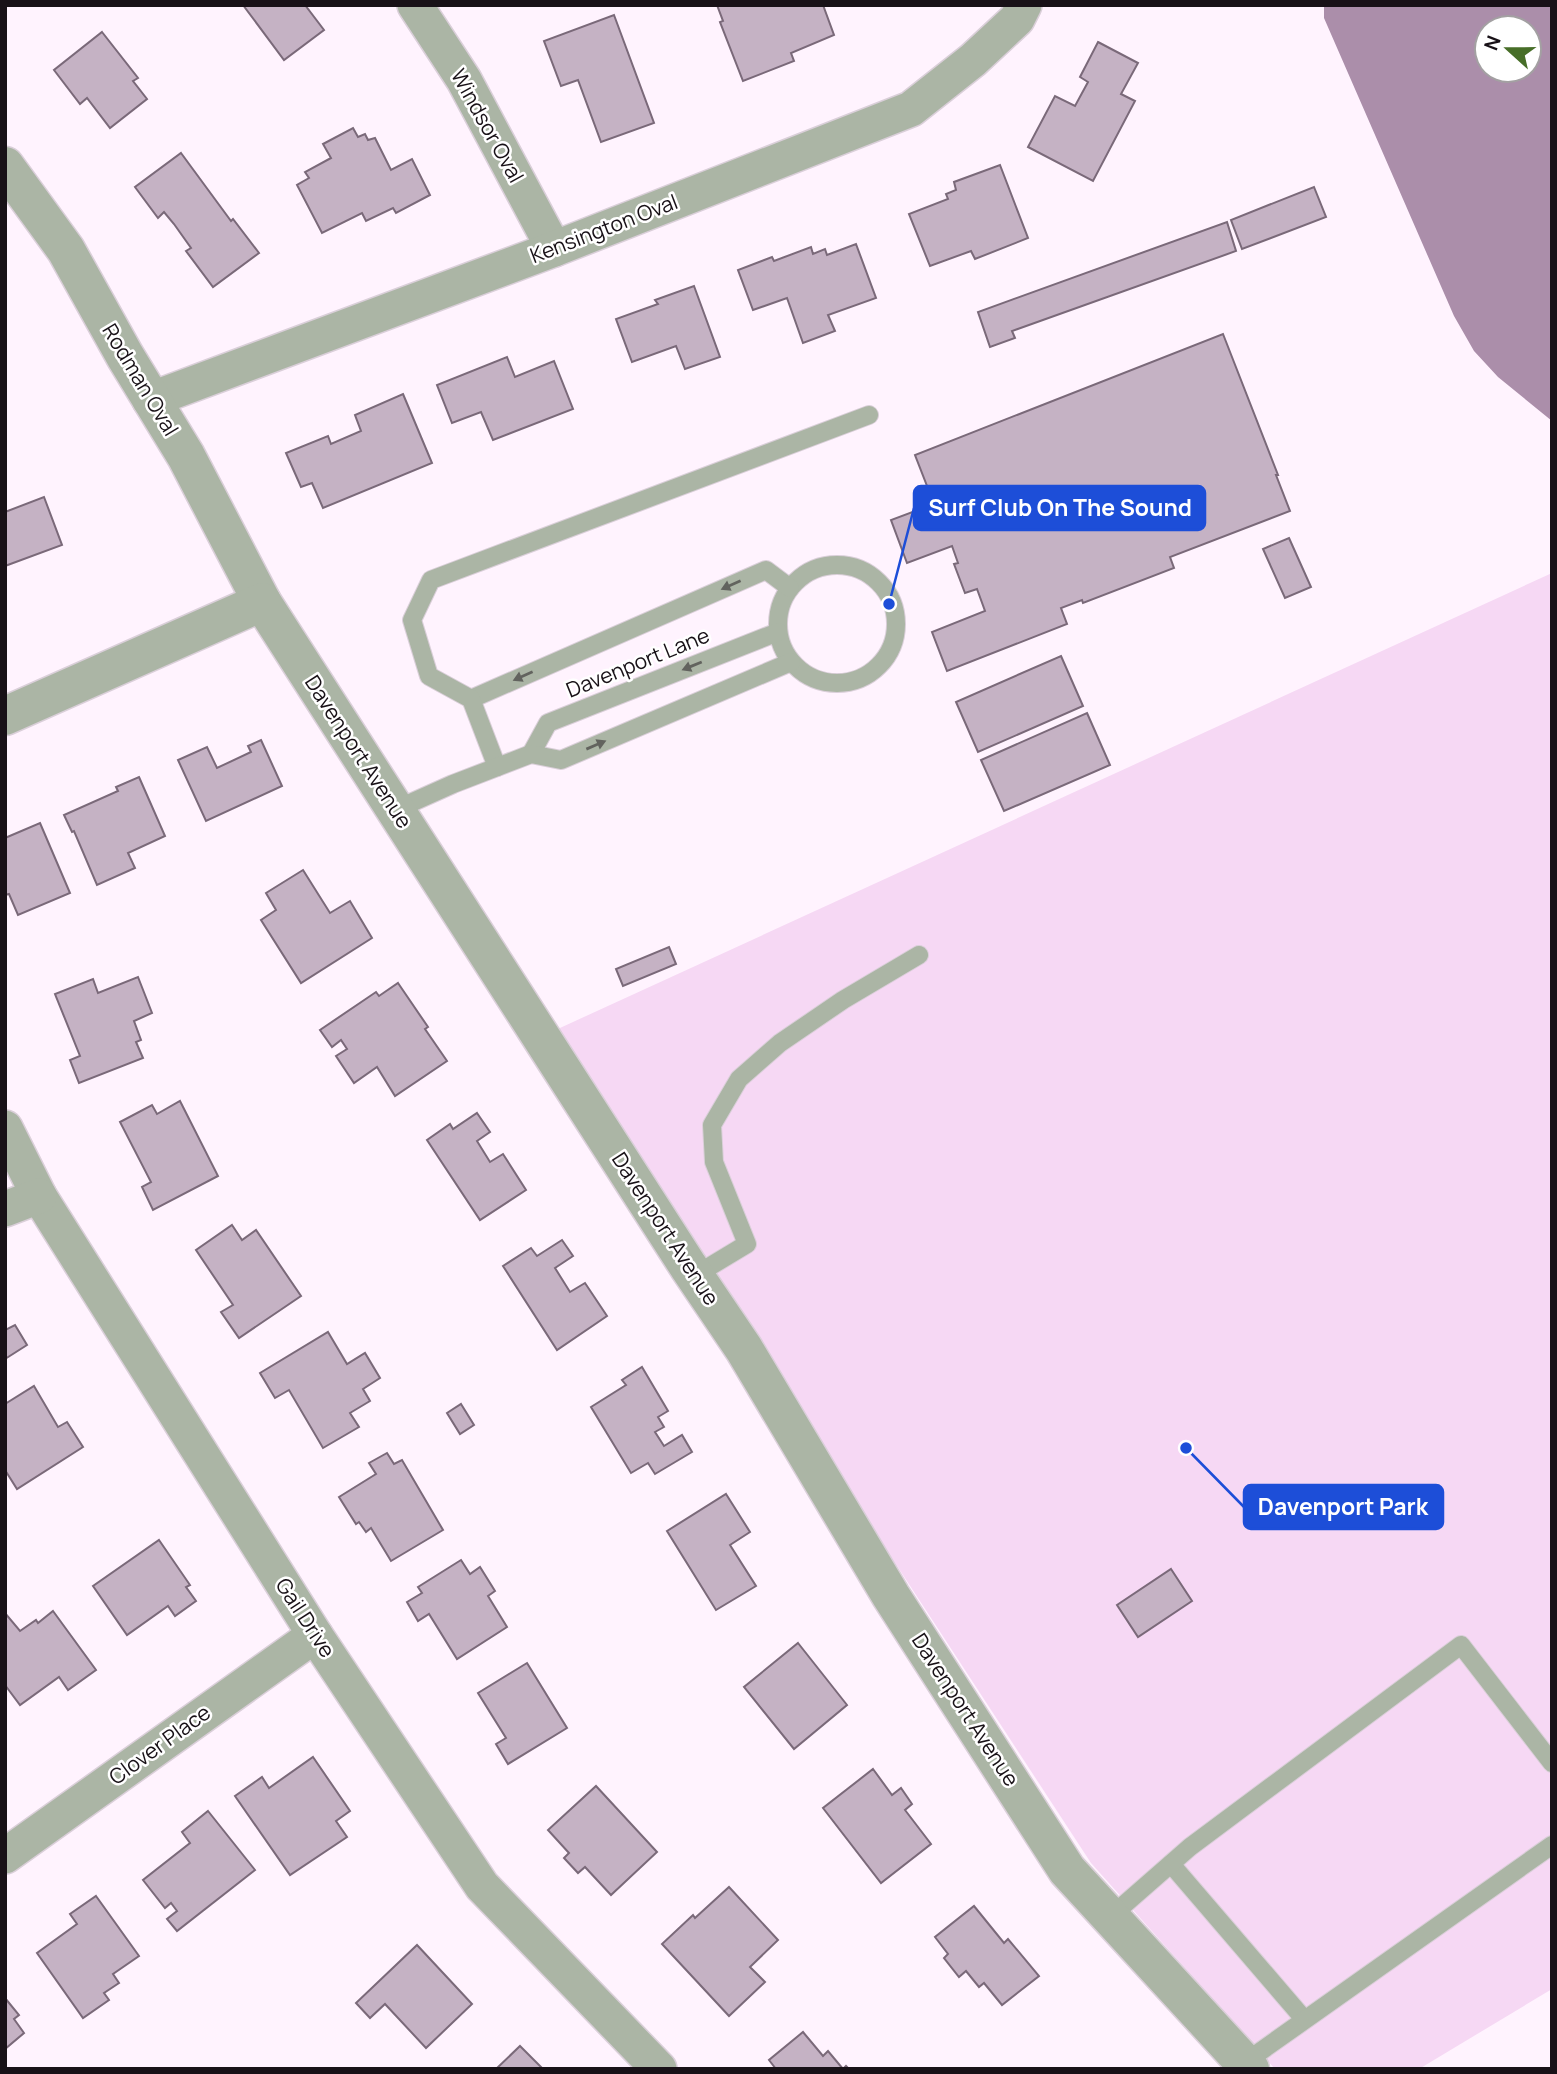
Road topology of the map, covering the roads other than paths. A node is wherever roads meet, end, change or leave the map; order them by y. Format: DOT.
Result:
graph roads {
  1 [pos="415,5"];
  2 [pos="1024,5"];
  3 [pos="5,166"];
  4 [pos="554,249"];
  5 [pos="150,400"];
  6 [pos="869,415"];
  7 [pos="790,588"];
  8 [pos="262,602"];
  9 [pos="778,632"];
  10 [pos="792,662"];
  11 [pos="471,699"];
  12 [pos="5,716"];
  13 [pos="531,754"];
  14 [pos="497,767"];
  15 [pos="395,810"];
  16 [pos="919,955"];
  17 [pos="5,1128"];
  18 [pos="39,1196"];
  19 [pos="5,1209"];
  20 [pos="694,1276"];
  21 [pos="315,1635"];
  22 [pos="1552,1763"];
  23 [pos="1552,1844"];
  24 [pos="5,1856"];
  25 [pos="1171,1864"];
  26 [pos="1110,1917"];
  27 [pos="1304,2020"];
  28 [pos="1247,2066"];
  29 [pos="659,2069"];
  1 -- 4 [label="street, Windsor Oval"];
  2 -- 4 [label="street, Kensington Oval"];
  3 -- 5 [label="street, Rodman Oval"];
  4 -- 5 [label="street, Kensington Oval"];
  5 -- 8 [label="street, Rodman Oval"];
  6 -- 11 [label="lane"];
  7 -- 9 [label="lane"];
  7 -- 10 [label="lane"];
  7 -- 11 [label="lane, one-way"];
  8 -- 12 [label="street"];
  8 -- 15 [label="street, Davenport Avenue"];
  9 -- 10 [label="lane"];
  9 -- 13 [label="lane, Davenport Lane, one-way"];
  13 -- 10 [label="lane, one-way"];
  11 -- 14 [label="lane"];
  13 -- 14 [label="lane"];
  14 -- 15 [label="lane"];
  15 -- 20 [label="street, Davenport Avenue"];
  16 -- 20 [label="lane"];
  17 -- 18 [label="street, Gail Drive"];
  18 -- 19 [label="street"];
  18 -- 21 [label="street, Gail Drive"];
  20 -- 26 [label="street, Davenport Avenue"];
  21 -- 24 [label="street, Clover Place"];
  21 -- 29 [label="street, Gail Drive"];
  22 -- 25 [label="lane"];
  23 -- 27 [label="lane"];
  25 -- 26 [label="lane"];
  25 -- 27 [label="lane"];
  26 -- 28 [label="street, Davenport Avenue"];
  27 -- 28 [label="lane"];
}
